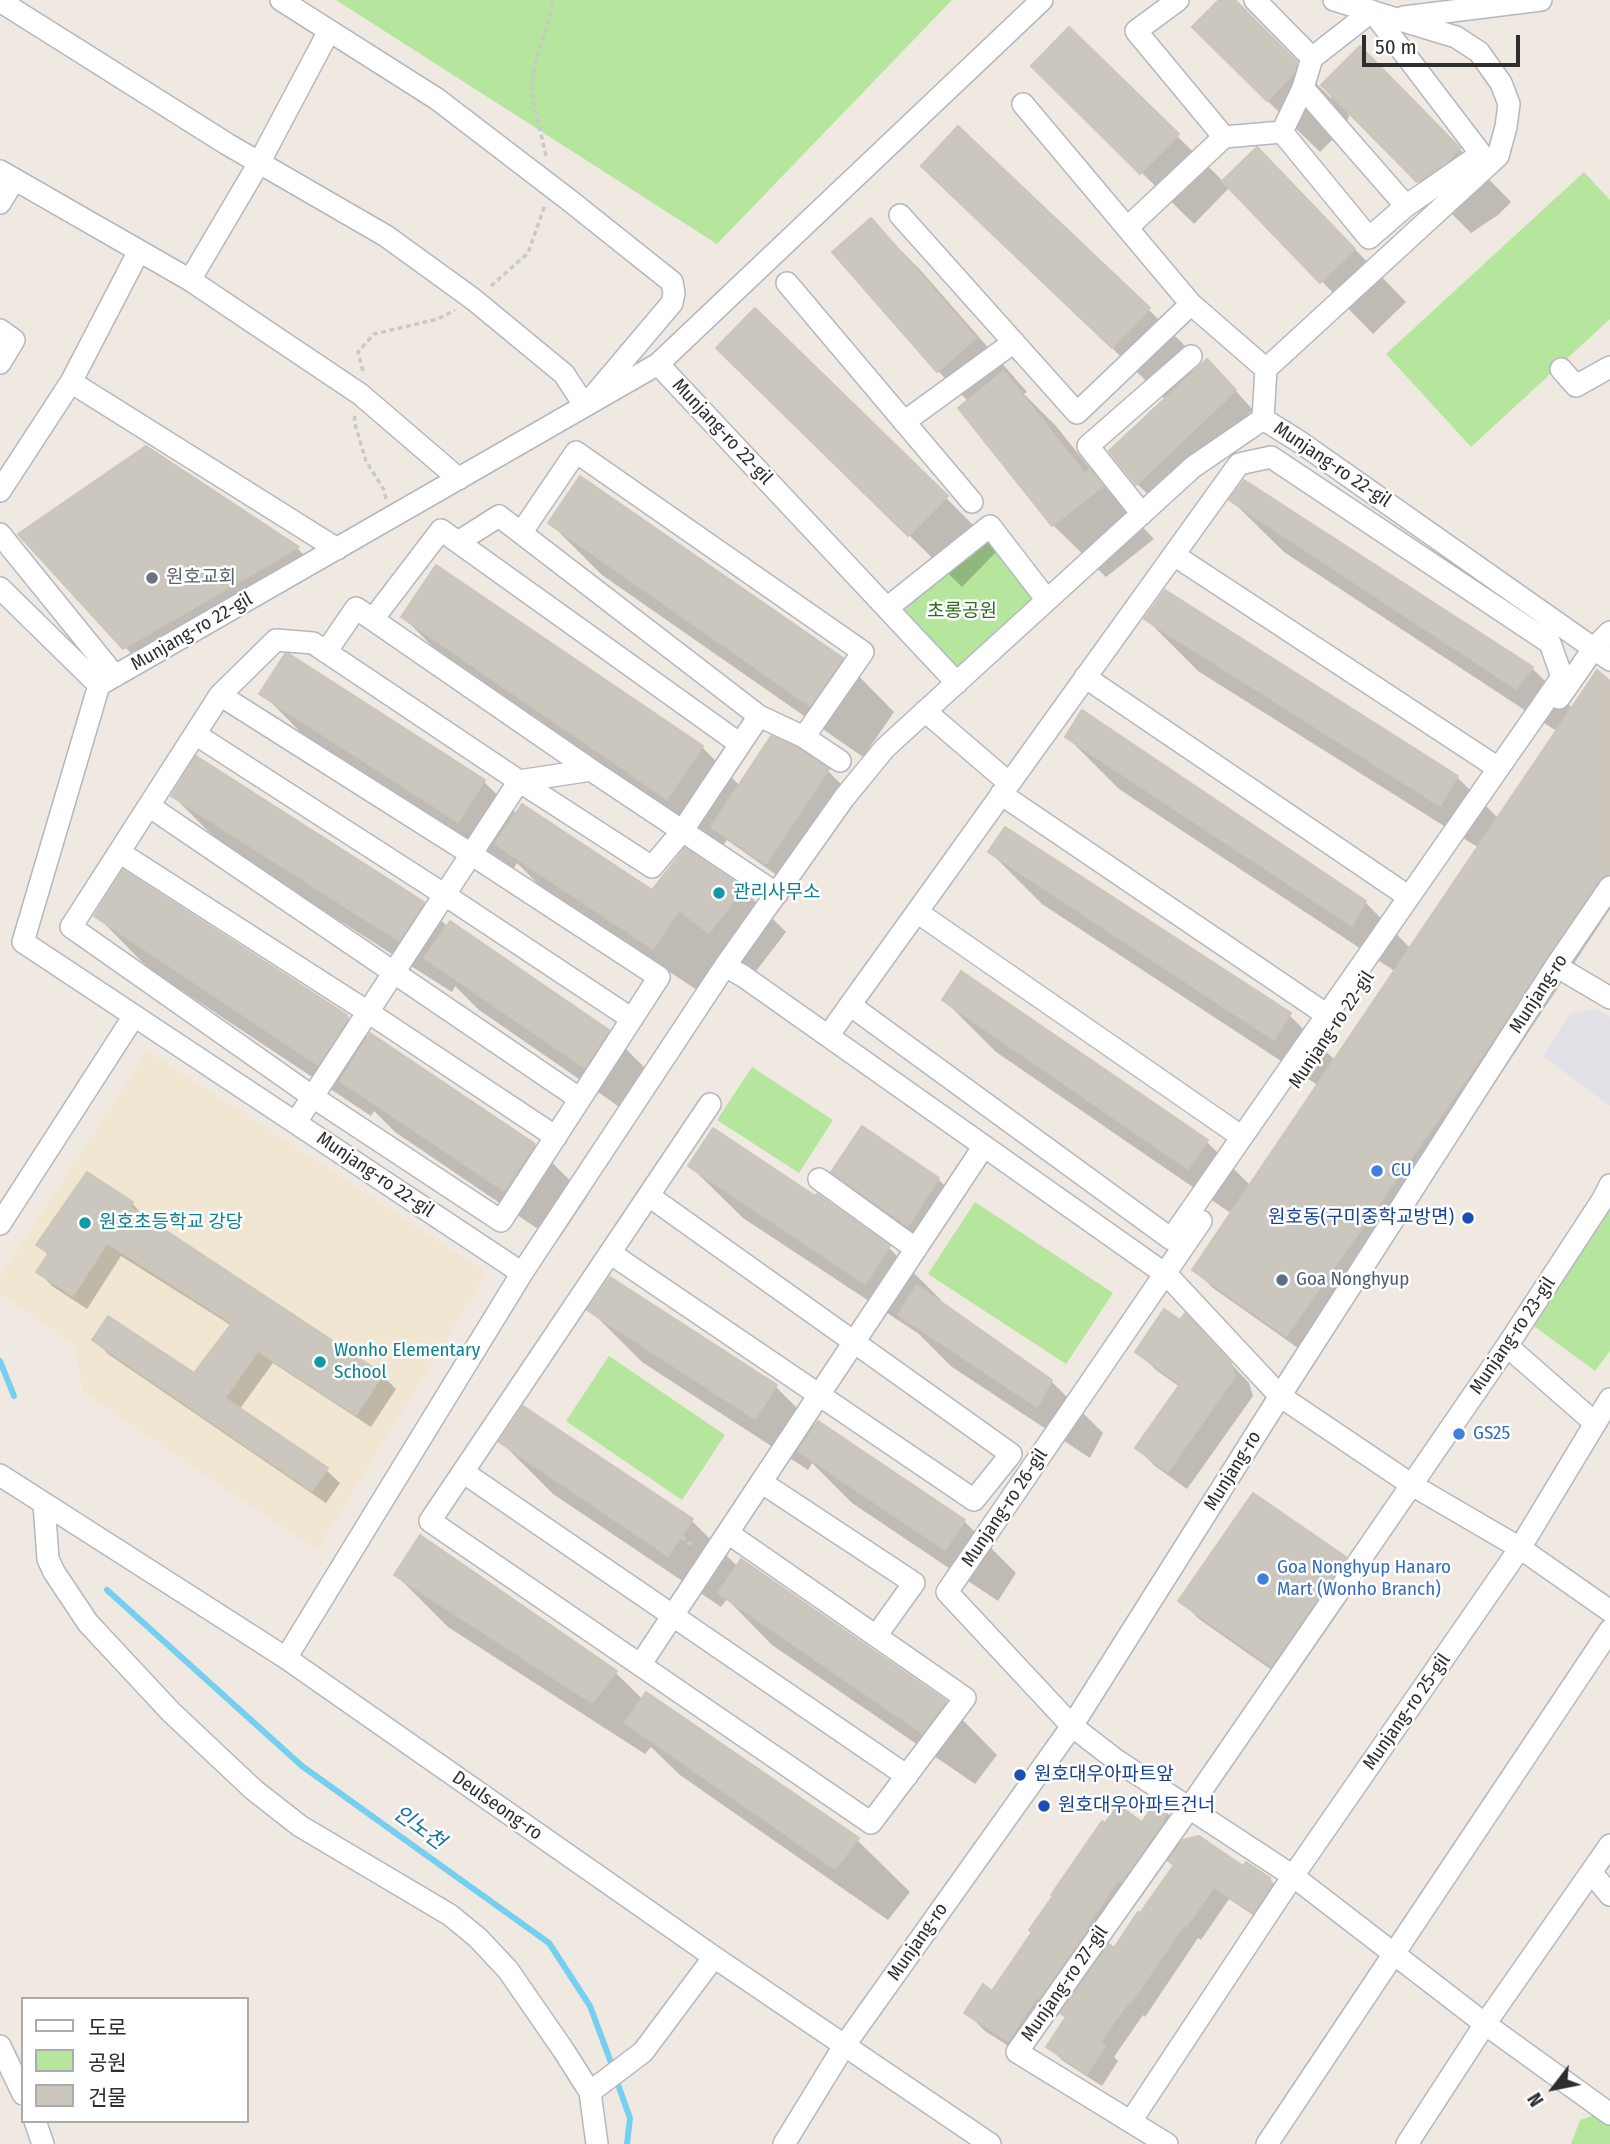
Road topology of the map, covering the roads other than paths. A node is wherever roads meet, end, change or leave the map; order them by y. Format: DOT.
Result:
graph roads {
  1 [pos="281,0"];
  2 [pos="1042,0"];
  3 [pos="1178,0"];
  4 [pos="1255,0"];
  5 [pos="1334,0"];
  6 [pos="1541,0"];
  7 [pos="0,1"];
  8 [pos="1371,11"];
  9 [pos="1395,18"];
  10 [pos="329,31"];
  11 [pos="1312,58"];
  12 [pos="1303,88"];
  13 [pos="1023,104"];
  14 [pos="1282,132"];
  15 [pos="1224,138"];
  16 [pos="259,163"];
  17 [pos="7,176"];
  18 [pos="0,204"];
  19 [pos="1406,206"];
  20 [pos="901,215"];
  21 [pos="1127,228"];
  22 [pos="139,251"];
  23 [pos="190,280"];
  24 [pos="787,283"];
  25 [pos="1191,304"];
  26 [pos="0,330"];
  27 [pos="1014,342"];
  28 [pos="1191,356"];
  29 [pos="0,363"];
  30 [pos="659,364"];
  31 [pos="1610,367"];
  32 [pos="1266,369"];
  33 [pos="1561,369"];
  34 [pos="71,382"];
  35 [pos="585,406"];
  36 [pos="1263,419"];
  37 [pos="904,422"];
  38 [pos="459,479"];
  39 [pos="0,491"];
  40 [pos="972,502"];
  41 [pos="1142,514"];
  42 [pos="521,533"];
  43 [pos="0,534"];
  44 [pos="458,542"];
  45 [pos="337,549"];
  46 [pos="1174,555"];
  47 [pos="0,588"];
  48 [pos="1047,600"];
  49 [pos="887,608"];
  50 [pos="373,619"];
  51 [pos="1610,632"];
  52 [pos="326,652"];
  53 [pos="1602,654"];
  54 [pos="1085,677"];
  55 [pos="107,681"];
  56 [pos="957,682"];
  57 [pos="220,695"];
  58 [pos="925,711"];
  59 [pos="759,716"];
  60 [pos="195,734"];
  61 [pos="804,737"];
  62 [pos="740,744"];
  63 [pos="840,761"];
  64 [pos="1498,768"];
  65 [pos="591,770"];
  66 [pos="519,781"];
  67 [pos="1005,789"];
  68 [pos="149,806"];
  69 [pos="683,830"];
  70 [pos="119,852"];
  71 [pos="471,854"];
  72 [pos="1610,887"];
  73 [pos="777,894"];
  74 [pos="445,895"];
  75 [pos="1409,897"];
  76 [pos="917,912"];
  77 [pos="725,966"];
  78 [pos="1556,967"];
  79 [pos="394,972"];
  80 [pos="1610,998"];
  81 [pos="849,1005"];
  82 [pos="368,1012"];
  83 [pos="1327,1015"];
  84 [pos="134,1016"];
  85 [pos="632,1019"];
  86 [pos="828,1036"];
  87 [pos="313,1097"];
  88 [pos="580,1099"];
  89 [pos="710,1104"];
  90 [pos="296,1122"];
  91 [pos="556,1137"];
  92 [pos="1242,1137"];
  93 [pos="984,1146"];
  94 [pos="819,1179"];
  95 [pos="649,1196"];
  96 [pos="1608,1198"];
  97 [pos="0,1224"];
  98 [pos="916,1248"];
  99 [pos="610,1252"];
  100 [pos="522,1272"];
  101 [pos="1165,1274"];
  102 [pos="854,1342"];
  103 [pos="1507,1346"];
  104 [pos="819,1395"];
  105 [pos="1280,1396"];
  106 [pos="1610,1399"];
  107 [pos="1595,1423"];
  108 [pos="463,1472"];
  109 [pos="0,1475"];
  110 [pos="761,1482"];
  111 [pos="1412,1485"];
  112 [pos="44,1503"];
  113 [pos="728,1533"];
  114 [pos="1520,1548"];
  115 [pos="1610,1612"];
  116 [pos="673,1616"];
  117 [pos="1610,1630"];
  118 [pos="876,1636"];
  119 [pos="286,1658"];
  120 [pos="640,1665"];
  121 [pos="1072,1726"];
  122 [pos="907,1776"];
  123 [pos="1190,1807"];
  124 [pos="1610,1845"];
  125 [pos="1591,1872"];
  126 [pos="1293,1876"];
  127 [pos="1610,1895"];
  128 [pos="1394,1952"];
  129 [pos="714,1957"];
  130 [pos="1485,2024"];
  131 [pos="0,2046"];
  132 [pos="844,2046"];
  133 [pos="596,2087"];
  134 [pos="21,2090"];
  135 [pos="1608,2107"];
  136 [pos="1131,2121"];
  137 [pos="36,2123"];
  138 [pos="43,2144"];
  139 [pos="597,2144"];
  140 [pos="784,2144"];
  141 [pos="990,2144"];
  142 [pos="1167,2144"];
  143 [pos="1267,2144"];
  144 [pos="1407,2144"];
  1 -- 10 [label="street"];
  2 -- 30 [label="street"];
  3 -- 15 [label="street"];
  4 -- 11 [label="street"];
  5 -- 8 [label="street"];
  6 -- 9 [label="street"];
  7 -- 16 [label="street"];
  8 -- 9 [label="street"];
  8 -- 11 [label="street"];
  8 -- 19 [label="street"];
  9 -- 32 [label="street"];
  10 -- 16 [label="street"];
  10 -- 35 [label="street"];
  11 -- 12 [label="street"];
  12 -- 14 [label="street"];
  12 -- 19 [label="street"];
  13 -- 21 [label="street"];
  14 -- 15 [label="street"];
  14 -- 19 [label="street"];
  15 -- 21 [label="street"];
  16 -- 23 [label="street"];
  16 -- 35 [label="street"];
  17 -- 18 [label="street"];
  17 -- 22 [label="street"];
  20 -- 27 [label="street"];
  21 -- 25 [label="street"];
  22 -- 23 [label="street"];
  22 -- 34 [label="street"];
  23 -- 38 [label="street"];
  24 -- 37 [label="street"];
  25 -- 27 [label="street"];
  25 -- 32 [label="street"];
  26 -- 29 [label="street"];
  27 -- 37 [label="street"];
  28 -- 41 [label="street"];
  30 -- 35 [label="street, Munjang-ro 22-gil"];
  30 -- 49 [label="street, Munjang-ro 22-gil"];
  31 -- 33 [label="street"];
  32 -- 36 [label="street"];
  34 -- 39 [label="street"];
  34 -- 45 [label="street"];
  35 -- 38 [label="street, Munjang-ro 22-gil"];
  36 -- 41 [label="street, Munjang-ro 22-gil"];
  36 -- 53 [label="street, Munjang-ro 22-gil"];
  37 -- 40 [label="street"];
  38 -- 45 [label="street, Munjang-ro 22-gil"];
  41 -- 48 [label="street, Munjang-ro 22-gil"];
  42 -- 44 [label="street"];
  42 -- 59 [label="street"];
  42 -- 61 [label="street"];
  43 -- 55 [label="street"];
  44 -- 50 [label="street"];
  44 -- 62 [label="street"];
  45 -- 55 [label="street, Munjang-ro 22-gil"];
  46 -- 54 [label="street"];
  46 -- 64 [label="street"];
  46 -- 64 [label="street"];
  47 -- 55 [label="street"];
  48 -- 49 [label="street"];
  48 -- 56 [label="street, Munjang-ro 22-gil"];
  49 -- 56 [label="street, Munjang-ro 22-gil"];
  50 -- 52 [label="street"];
  50 -- 65 [label="street"];
  51 -- 53 [label="street"];
  52 -- 57 [label="street"];
  52 -- 66 [label="street"];
  53 -- 101 [label="street, Munjang-ro 22-gil"];
  54 -- 67 [label="street"];
  54 -- 75 [label="street"];
  55 -- 84 [label="street, Munjang-ro 22-gil"];
  56 -- 58 [label="street, Munjang-ro 22-gil"];
  57 -- 60 [label="street"];
  57 -- 71 [label="street"];
  58 -- 67 [label="street"];
  58 -- 73 [label="street, Munjang-ro 22-gil"];
  59 -- 61 [label="street"];
  59 -- 62 [label="street"];
  60 -- 68 [label="street"];
  60 -- 74 [label="street"];
  61 -- 63 [label="street"];
  62 -- 69 [label="street"];
  64 -- 75 [label="street"];
  65 -- 66 [label="street"];
  65 -- 69 [label="street"];
  66 -- 69 [label="street"];
  66 -- 71 [label="street"];
  67 -- 76 [label="street"];
  67 -- 83 [label="street"];
  68 -- 70 [label="street"];
  68 -- 79 [label="street"];
  69 -- 73 [label="street"];
  70 -- 82 [label="street"];
  70 -- 87 [label="street"];
  71 -- 74 [label="street"];
  71 -- 85 [label="street"];
  72 -- 78 [label="street, Munjang-ro"];
  73 -- 77 [label="street, Munjang-ro 22-gil"];
  74 -- 79 [label="street"];
  74 -- 85 [label="street"];
  75 -- 83 [label="street"];
  76 -- 81 [label="street"];
  76 -- 92 [label="street"];
  77 -- 86 [label="street"];
  77 -- 100 [label="street, Munjang-ro 22-gil"];
  78 -- 80 [label="street"];
  78 -- 105 [label="street, Munjang-ro"];
  79 -- 82 [label="street"];
  79 -- 88 [label="street"];
  81 -- 86 [label="street"];
  81 -- 92 [label="street"];
  82 -- 87 [label="street"];
  82 -- 91 [label="street"];
  83 -- 92 [label="street"];
  84 -- 90 [label="street, Munjang-ro 22-gil"];
  84 -- 97 [label="street"];
  85 -- 88 [label="street"];
  86 -- 93 [label="street"];
  87 -- 90 [label="street"];
  87 -- 91 [label="street"];
  88 -- 91 [label="street"];
  89 -- 95 [label="street"];
  90 -- 100 [label="street, Munjang-ro 22-gil"];
  93 -- 98 [label="street"];
  93 -- 101 [label="street"];
  94 -- 98 [label="street"];
  95 -- 99 [label="street"];
  95 -- 102 [label="street"];
  96 -- 103 [label="street, Munjang-ro 23-gil"];
  98 -- 102 [label="street"];
  99 -- 104 [label="street"];
  99 -- 108 [label="street"];
  100 -- 119 [label="street, Munjang-ro 22-gil"];
  101 -- 105 [label="street"];
  101 -- 121 [label="street, Munjang-ro 26-gil"];
  102 -- 104 [label="street"];
  102 -- 104 [label="street"];
  103 -- 107 [label="street"];
  103 -- 111 [label="street, Munjang-ro 23-gil"];
  104 -- 110 [label="street"];
  105 -- 111 [label="street"];
  105 -- 121 [label="street, Munjang-ro"];
  106 -- 107 [label="street"];
  107 -- 114 [label="street"];
  108 -- 116 [label="street"];
  108 -- 120 [label="street"];
  109 -- 112 [label="street, Deulseong-ro"];
  110 -- 113 [label="street"];
  110 -- 118 [label="street"];
  111 -- 114 [label="street"];
  111 -- 123 [label="street"];
  112 -- 119 [label="street, Deulseong-ro"];
  112 -- 133 [label="street"];
  113 -- 116 [label="street"];
  113 -- 118 [label="street"];
  114 -- 115 [label="street"];
  114 -- 126 [label="street, Munjang-ro 25-gil"];
  116 -- 120 [label="street"];
  116 -- 122 [label="street"];
  117 -- 128 [label="street"];
  118 -- 122 [label="street"];
  119 -- 129 [label="street, Deulseong-ro"];
  120 -- 122 [label="street"];
  121 -- 123 [label="street"];
  121 -- 132 [label="street, Munjang-ro"];
  123 -- 126 [label="street"];
  123 -- 136 [label="street, Munjang-ro 27-gil"];
  124 -- 125 [label="street"];
  125 -- 127 [label="street"];
  125 -- 130 [label="street"];
  126 -- 128 [label="street"];
  126 -- 136 [label="street"];
  128 -- 130 [label="street"];
  128 -- 143 [label="street"];
  129 -- 132 [label="street, Deulseong-ro"];
  129 -- 133 [label="street"];
  130 -- 135 [label="street"];
  130 -- 144 [label="street"];
  131 -- 134 [label="street"];
  132 -- 140 [label="street, Munjang-ro"];
  132 -- 141 [label="street, Deulseong-ro"];
  133 -- 139 [label="street"];
  136 -- 142 [label="street, Munjang-ro 27-gil"];
  137 -- 138 [label="street"];
}
